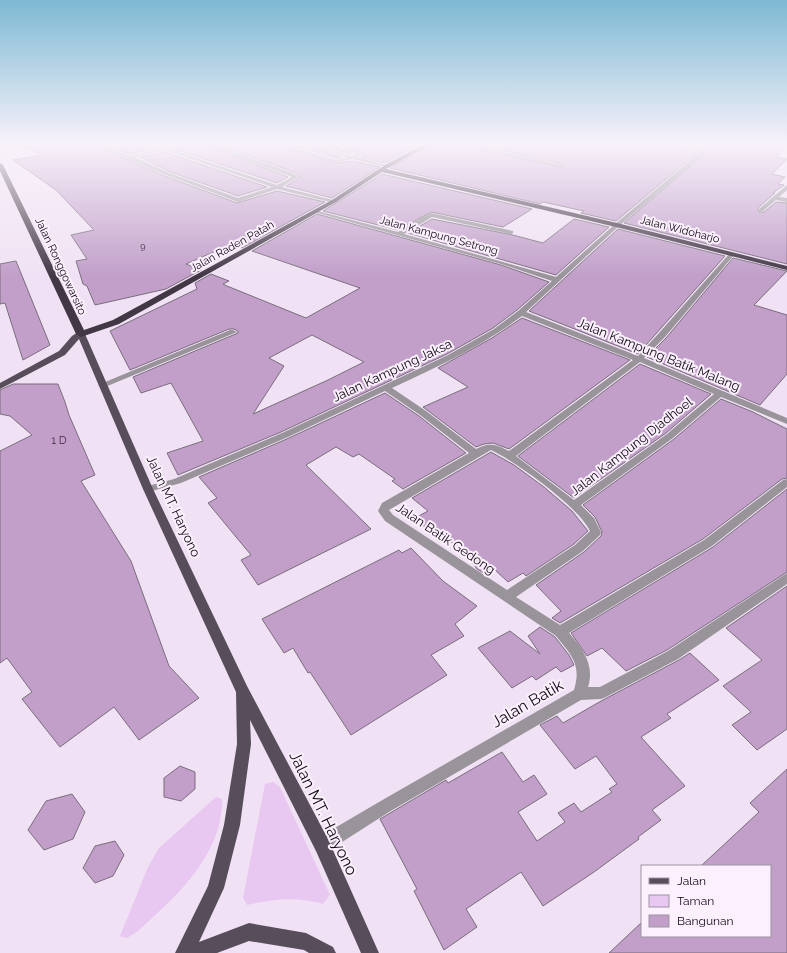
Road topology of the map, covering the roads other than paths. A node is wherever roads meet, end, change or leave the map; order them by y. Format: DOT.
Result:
graph roads {
  1 [pos="11,187"];
  2 [pos="204,187"];
  3 [pos="276,187"];
  4 [pos="279,187"];
  5 [pos="354,187"];
  6 [pos="465,187"];
  7 [pos="662,187"];
  8 [pos="787,187"];
  9 [pos="775,198"];
  10 [pos="787,200"];
  11 [pos="334,201"];
  12 [pos="761,210"];
  13 [pos="316,211"];
  14 [pos="617,224"];
  15 [pos="511,232"];
  16 [pos="399,234"];
  17 [pos="732,254"];
  18 [pos="787,268"];
  19 [pos="557,280"];
  20 [pos="520,313"];
  21 [pos="233,332"];
  22 [pos="81,334"];
  23 [pos="639,359"];
  24 [pos="102,385"];
  25 [pos="0,386"];
  26 [pos="384,387"];
  27 [pos="720,393"];
  28 [pos="787,421"];
  29 [pos="476,454"];
  30 [pos="509,456"];
  31 [pos="787,482"];
  32 [pos="148,489"];
  33 [pos="574,505"];
  34 [pos="787,578"];
  35 [pos="508,596"];
  36 [pos="560,632"];
  37 [pos="242,690"];
  38 [pos="579,694"];
  39 [pos="322,845"];
  40 [pos="184,953"];
  41 [pos="193,953"];
  42 [pos="327,953"];
  43 [pos="370,953"];
  1 -- 22 [label="highway, Jalan Ronggowarsito"];
  2 -- 3 [label="street"];
  4 -- 11 [label="street"];
  5 -- 11 [label="highway, Jalan Raden Patah"];
  6 -- 14 [label="highway, Jalan Widoharjo"];
  7 -- 14 [label="street, Jalan Kampung Jaksa"];
  8 -- 9 [label="street"];
  9 -- 10 [label="street"];
  9 -- 12 [label="street"];
  11 -- 13 [label="highway, Jalan Raden Patah"];
  13 -- 16 [label="street, Jalan Kampung Setrong"];
  13 -- 22 [label="highway, Jalan Raden Patah"];
  14 -- 17 [label="highway, Jalan Widoharjo"];
  14 -- 19 [label="street, Jalan Kampung Jaksa"];
  15 -- 16 [label="street"];
  16 -- 19 [label="street, Jalan Kampung Setrong"];
  17 -- 18 [label="highway, Jalan Widoharjo"];
  17 -- 23 [label="street"];
  19 -- 20 [label="street, Jalan Kampung Jaksa"];
  20 -- 23 [label="street, Jalan Kampung Batik Malang"];
  20 -- 26 [label="street, Jalan Kampung Jaksa"];
  21 -- 24 [label="street"];
  22 -- 24 [label="main road, Jalan MT. Haryono"];
  22 -- 25 [label="main road"];
  23 -- 27 [label="street, Jalan Kampung Batik Malang"];
  23 -- 30 [label="street"];
  24 -- 32 [label="main road, Jalan MT. Haryono"];
  26 -- 29 [label="street"];
  26 -- 32 [label="street, Jalan Kampung Jaksa"];
  27 -- 28 [label="street, Jalan Kampung Batik Malang"];
  27 -- 33 [label="street, Jalan Kampung Djadhoel"];
  29 -- 30 [label="street"];
  29 -- 35 [label="street, Jalan Batik Gedong"];
  30 -- 33 [label="street"];
  31 -- 36 [label="street"];
  32 -- 37 [label="main road, Jalan MT. Haryono"];
  33 -- 35 [label="street, Jalan Kampung Djadhoel"];
  34 -- 38 [label="street"];
  35 -- 36 [label="street, Jalan Batik Gedong"];
  36 -- 38 [label="street, Jalan Batik"];
  37 -- 39 [label="main road, Jalan MT. Haryono"];
  37 -- 40 [label="main road, Jalan MT. Haryono"];
  38 -- 39 [label="street, Jalan Batik"];
  39 -- 43 [label="main road, Jalan MT. Haryono"];
  41 -- 42 [label="main road"];
}
